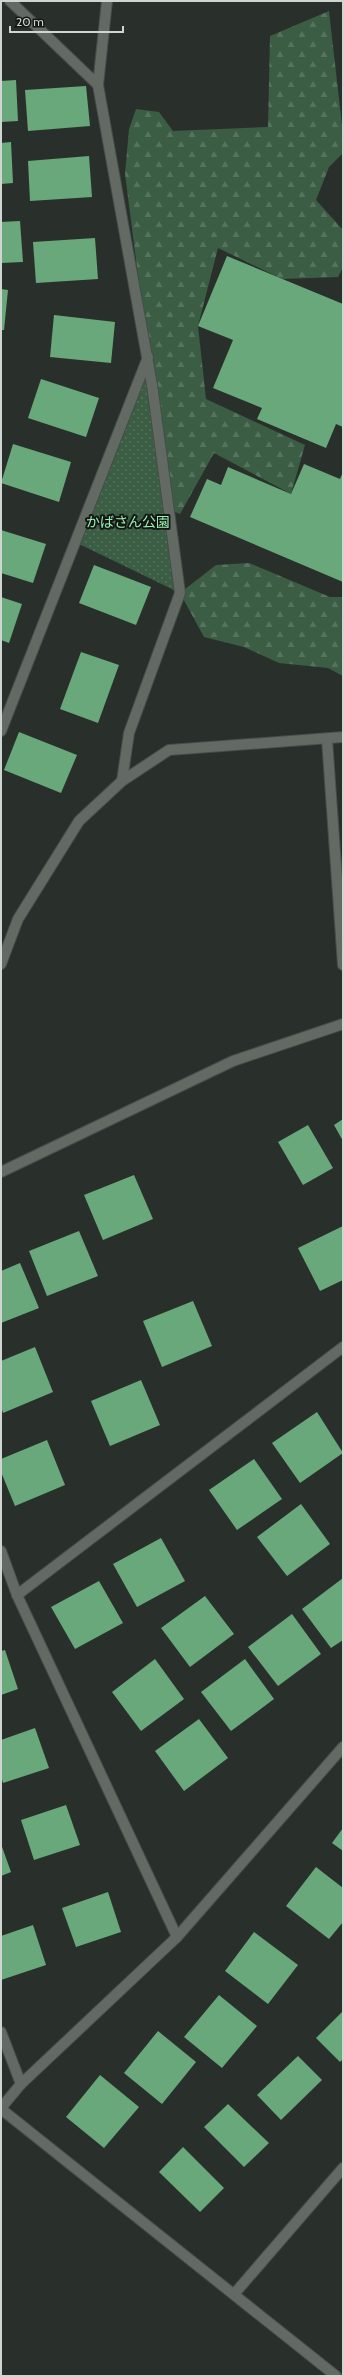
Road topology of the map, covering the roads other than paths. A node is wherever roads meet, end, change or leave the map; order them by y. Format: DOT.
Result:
graph roads {
  1 [pos="10,1"];
  2 [pos="108,1"];
  3 [pos="98,85"];
  4 [pos="148,356"];
  5 [pos="1,731"];
  6 [pos="343,738"];
  7 [pos="327,739"];
  8 [pos="122,781"];
  9 [pos="1,964"];
  10 [pos="343,965"];
  11 [pos="343,1024"];
  12 [pos="1,1172"];
  13 [pos="343,1346"];
  14 [pos="1,1551"];
  15 [pos="17,1595"];
  16 [pos="343,1747"];
  17 [pos="177,1937"];
  18 [pos="1,2032"];
  19 [pos="22,2084"];
  20 [pos="1,2108"];
  21 [pos="343,2168"];
  22 [pos="235,2293"];
  23 [pos="336,2376"];
  1 -- 3 [label="street"];
  2 -- 3 [label="street"];
  3 -- 4 [label="street"];
  4 -- 5 [label="street"];
  4 -- 8 [label="street"];
  6 -- 7 [label="street"];
  7 -- 8 [label="street"];
  7 -- 10 [label="street"];
  8 -- 9 [label="street"];
  11 -- 12 [label="street"];
  13 -- 15 [label="street"];
  14 -- 15 [label="street"];
  15 -- 17 [label="street"];
  16 -- 17 [label="street"];
  17 -- 19 [label="street"];
  18 -- 19 [label="street"];
  19 -- 20 [label="street"];
  20 -- 22 [label="street"];
  21 -- 22 [label="street"];
  22 -- 23 [label="street"];
}
